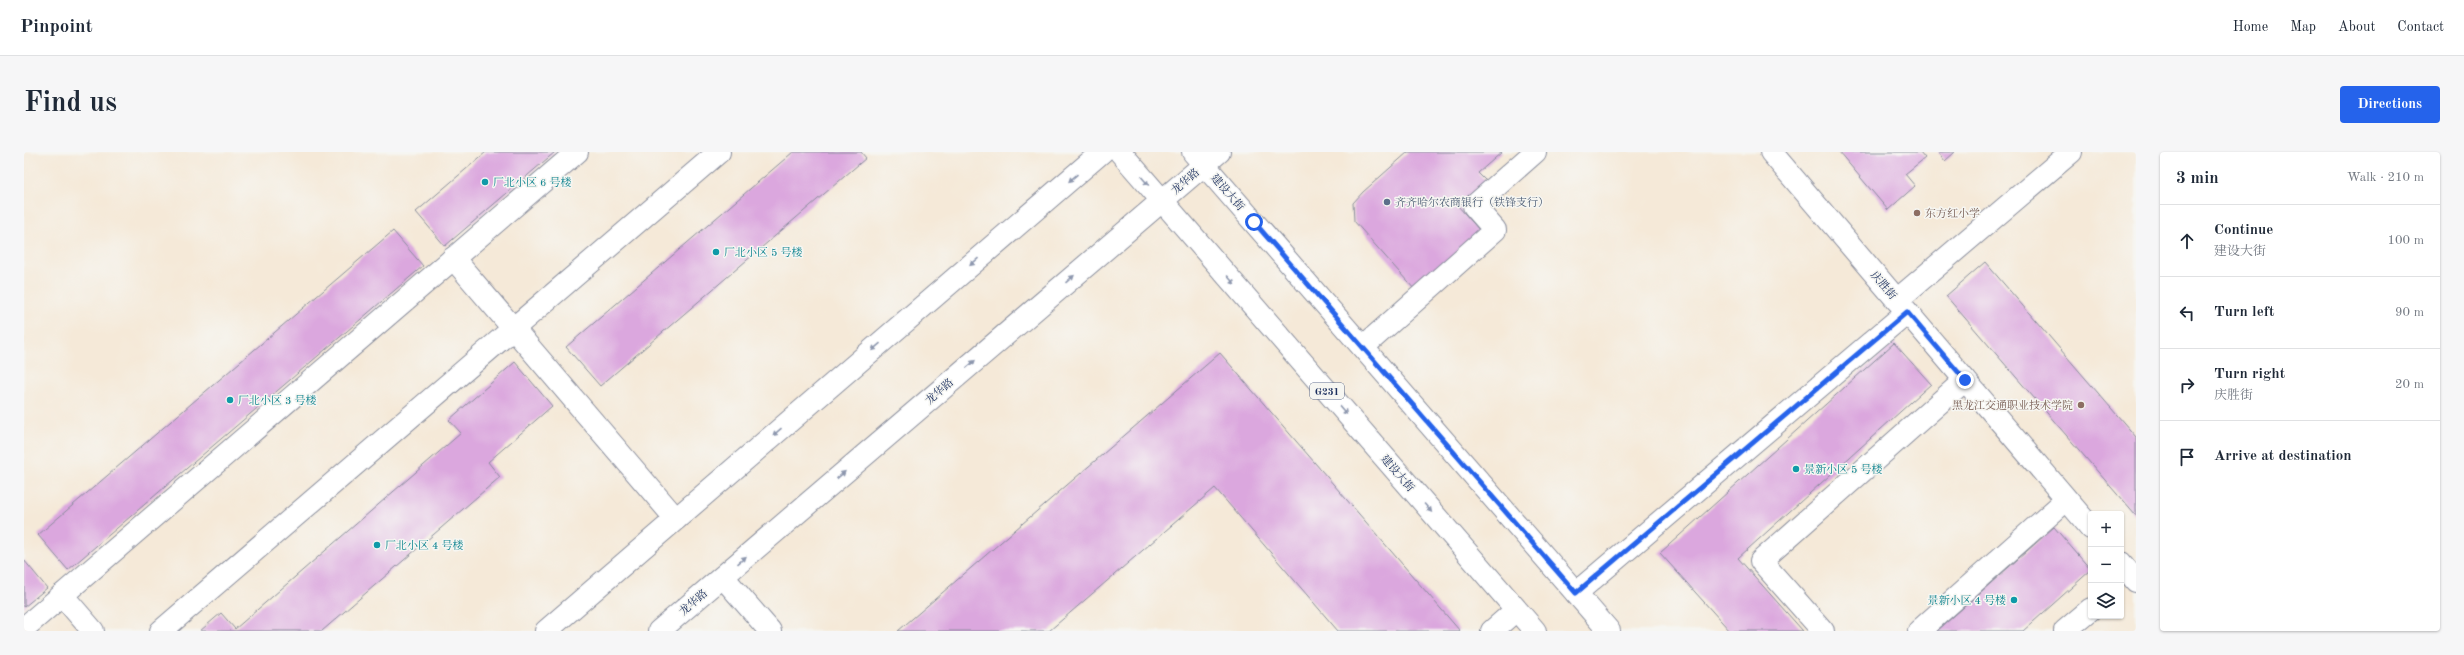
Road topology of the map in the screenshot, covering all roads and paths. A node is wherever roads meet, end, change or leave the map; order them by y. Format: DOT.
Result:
graph roads {
  1 [pos="577,152"];
  2 [pos="719,152"];
  3 [pos="1102,152"];
  4 [pos="1120,152"];
  5 [pos="1535,152"];
  6 [pos="1771,152"];
  7 [pos="2072,152"];
  8 [pos="1205,156"];
  9 [pos="1162,200"];
  10 [pos="454,258"];
  11 [pos="1902,306"];
  12 [pos="514,329"];
  13 [pos="1363,347"];
  14 [pos="1965,380"];
  15 [pos="2066,500"];
  16 [pos="676,519"];
  17 [pos="2088,525"];
  18 [pos="723,576"];
  19 [pos="1576,593"];
  20 [pos="62,595"];
  21 [pos="1516,610"];
  22 [pos="2088,612"];
  23 [pos="24,628"];
  24 [pos="93,631"];
  25 [pos="162,631"];
  26 [pos="546,631"];
  27 [pos="659,631"];
  28 [pos="770,631"];
  29 [pos="1492,631"];
  30 [pos="1535,631"];
  31 [pos="1609,631"];
  32 [pos="1823,631"];
  33 [pos="1919,631"];
  34 [pos="2065,631"];
  1 -- 10 [label="street"];
  2 -- 12 [label="street"];
  3 -- 16 [label="street, one-way"];
  4 -- 9 [label="street, 建设大街 / G231, one-way"];
  5 -- 13 [label="street"];
  6 -- 11 [label="street, 庆胜街"];
  7 -- 11 [label="street"];
  8 -- 9 [label="street, 龙华路"];
  8 -- 13 [label="street, 建设大街"];
  18 -- 9 [label="street, 龙华路, one-way"];
  9 -- 21 [label="street, 建设大街 / G231, one-way"];
  10 -- 12 [label="street"];
  10 -- 20 [label="street"];
  11 -- 14 [label="street, 庆胜街"];
  11 -- 19 [label="street"];
  12 -- 16 [label="street"];
  12 -- 25 [label="street"];
  13 -- 19 [label="street, 建设大街"];
  14 -- 15 [label="street, 庆胜街"];
  14 -- 32 [label="street"];
  15 -- 17 [label="street, 庆胜街"];
  15 -- 33 [label="street"];
  16 -- 26 [label="street"];
  18 -- 27 [label="street, 龙华路"];
  18 -- 28 [label="street"];
  19 -- 31 [label="street, 建设大街"];
  20 -- 23 [label="street"];
  20 -- 24 [label="street"];
  21 -- 29 [label="street"];
  21 -- 30 [label="street, 建设大街 / G231"];
  22 -- 34 [label="street"];
}
